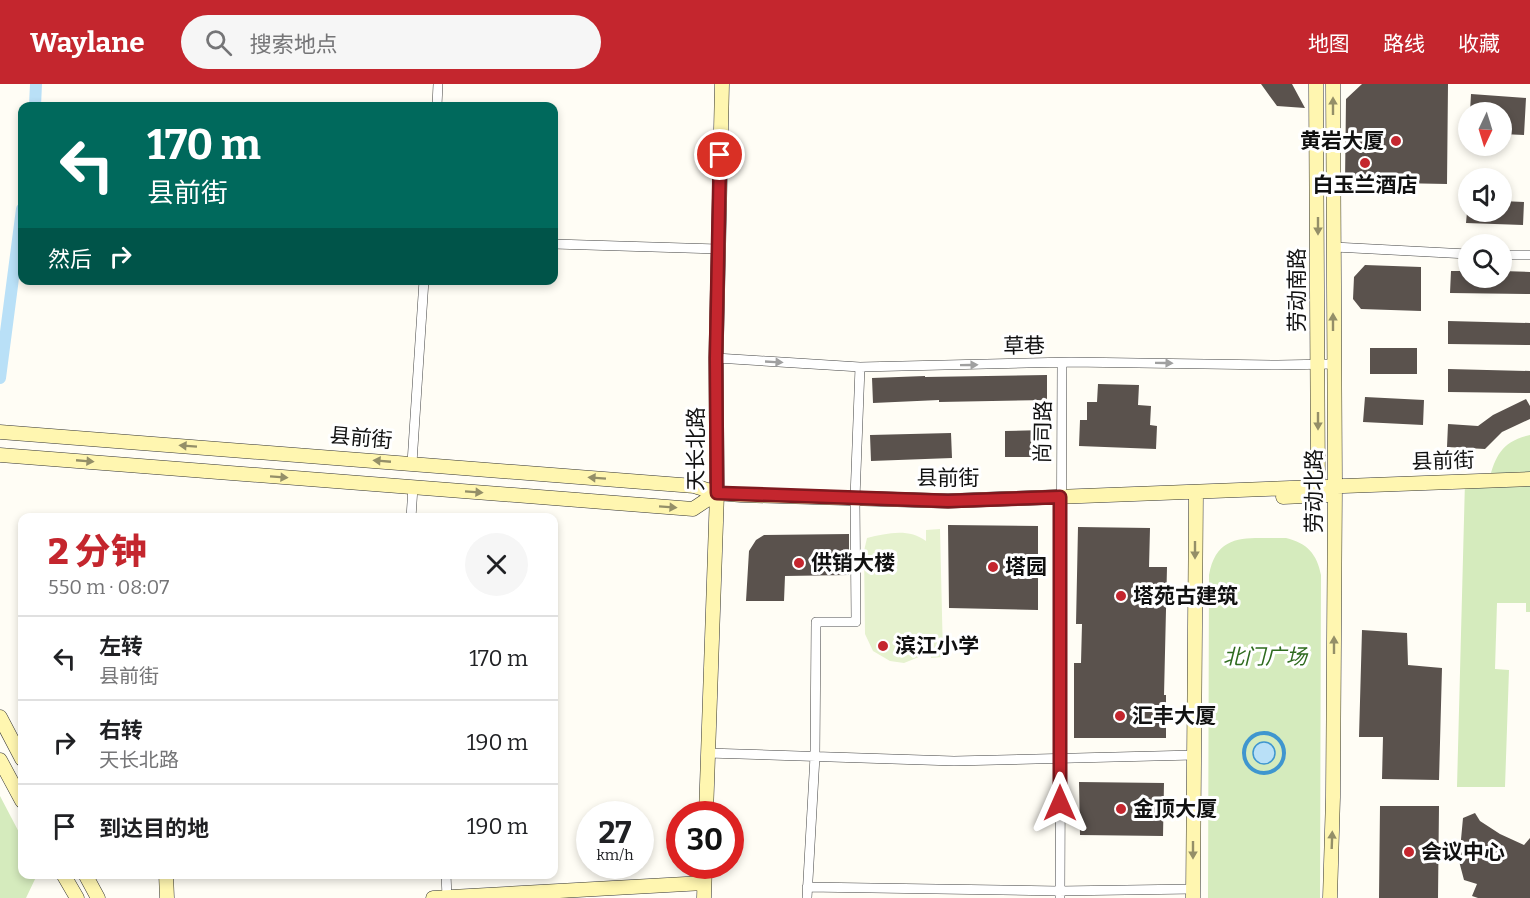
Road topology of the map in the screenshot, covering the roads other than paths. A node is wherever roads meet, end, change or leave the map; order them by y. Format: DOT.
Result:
graph roads {
  1 [pos="438,84"];
  2 [pos="722,84"];
  3 [pos="1316,84"];
  4 [pos="1333,84"];
  5 [pos="437,102"];
  6 [pos="558,244"];
  7 [pos="1334,247"];
  8 [pos="718,249"];
  9 [pos="1458,253"];
  10 [pos="1512,255"];
  11 [pos="1530,255"];
  12 [pos="424,285"];
  13 [pos="716,358"];
  14 [pos="1062,363"];
  15 [pos="1333,364"];
  16 [pos="1318,365"];
  17 [pos="860,367"];
  18 [pos="0,432"];
  19 [pos="0,455"];
  20 [pos="412,463"];
  21 [pos="1530,479"];
  22 [pos="413,487"];
  23 [pos="1335,490"];
  24 [pos="1318,491"];
  25 [pos="717,493"];
  26 [pos="1196,496"];
  27 [pos="1060,497"];
  28 [pos="855,498"];
  29 [pos="411,513"];
  30 [pos="0,717"];
  31 [pos="18,751"];
  32 [pos="707,753"];
  33 [pos="1194,755"];
  34 [pos="815,756"];
  35 [pos="1060,758"];
  36 [pos="0,760"];
  37 [pos="18,794"];
  38 [pos="706,801"];
  39 [pos="66,879"];
  40 [pos="88,879"];
  41 [pos="166,879"];
  42 [pos="446,879"];
  43 [pos="704,879"];
  44 [pos="704,883"];
  45 [pos="807,887"];
  46 [pos="1193,893"];
  47 [pos="1059,895"];
  48 [pos="447,897"];
  49 [pos="76,898"];
  50 [pos="98,898"];
  51 [pos="167,898"];
  52 [pos="433,898"];
  53 [pos="704,898"];
  54 [pos="807,898"];
  55 [pos="1330,898"];
  1 -- 5 [label="street"];
  2 -- 8 [label="street, 天长北路"];
  3 -- 16 [label="street, 劳动南路, one-way"];
  7 -- 4 [label="street, 劳动北路, one-way"];
  6 -- 8 [label="street"];
  7 -- 9 [label="street"];
  15 -- 7 [label="street, 劳动北路, one-way"];
  8 -- 13 [label="street, 天长北路"];
  10 -- 11 [label="street"];
  12 -- 20 [label="street"];
  13 -- 17 [label="street, 草巷, one-way"];
  13 -- 25 [label="street, 天长北路"];
  14 -- 16 [label="street, 草巷, one-way"];
  17 -- 14 [label="street, 草巷, one-way"];
  14 -- 27 [label="street, 尚司路"];
  15 -- 16 [label="street, 草巷"];
  15 -- 23 [label="street, 劳动北路"];
  16 -- 24 [label="street, 劳动南路, one-way"];
  17 -- 28 [label="street"];
  20 -- 18 [label="street, 县前街, one-way"];
  19 -- 22 [label="street, one-way"];
  25 -- 20 [label="street, 县前街, one-way"];
  21 -- 23 [label="street, 县前街"];
  22 -- 25 [label="street, one-way"];
  22 -- 29 [label="street"];
  23 -- 24 [label="street, 县前街"];
  55 -- 23 [label="street, 劳动北路, one-way"];
  24 -- 26 [label="street, 县前街"];
  25 -- 28 [label="street, 县前街"];
  25 -- 32 [label="street, 天长北路"];
  26 -- 27 [label="street, 县前街"];
  26 -- 33 [label="street, one-way"];
  27 -- 28 [label="street, 县前街"];
  27 -- 35 [label="street, 尚司路"];
  28 -- 34 [label="street"];
  30 -- 31 [label="street"];
  32 -- 34 [label="street"];
  32 -- 38 [label="street, 天长北路"];
  33 -- 35 [label="street"];
  33 -- 46 [label="street, one-way"];
  34 -- 35 [label="street"];
  34 -- 45 [label="street"];
  35 -- 47 [label="street, 尚司路"];
  36 -- 37 [label="street"];
  39 -- 49 [label="street"];
  40 -- 50 [label="street"];
  41 -- 51 [label="street"];
  42 -- 48 [label="street"];
  43 -- 44 [label="street"];
  44 -- 48 [label="street"];
  44 -- 53 [label="street"];
  45 -- 47 [label="street"];
  45 -- 54 [label="street"];
  46 -- 47 [label="street"];
  48 -- 52 [label="street"];
}
